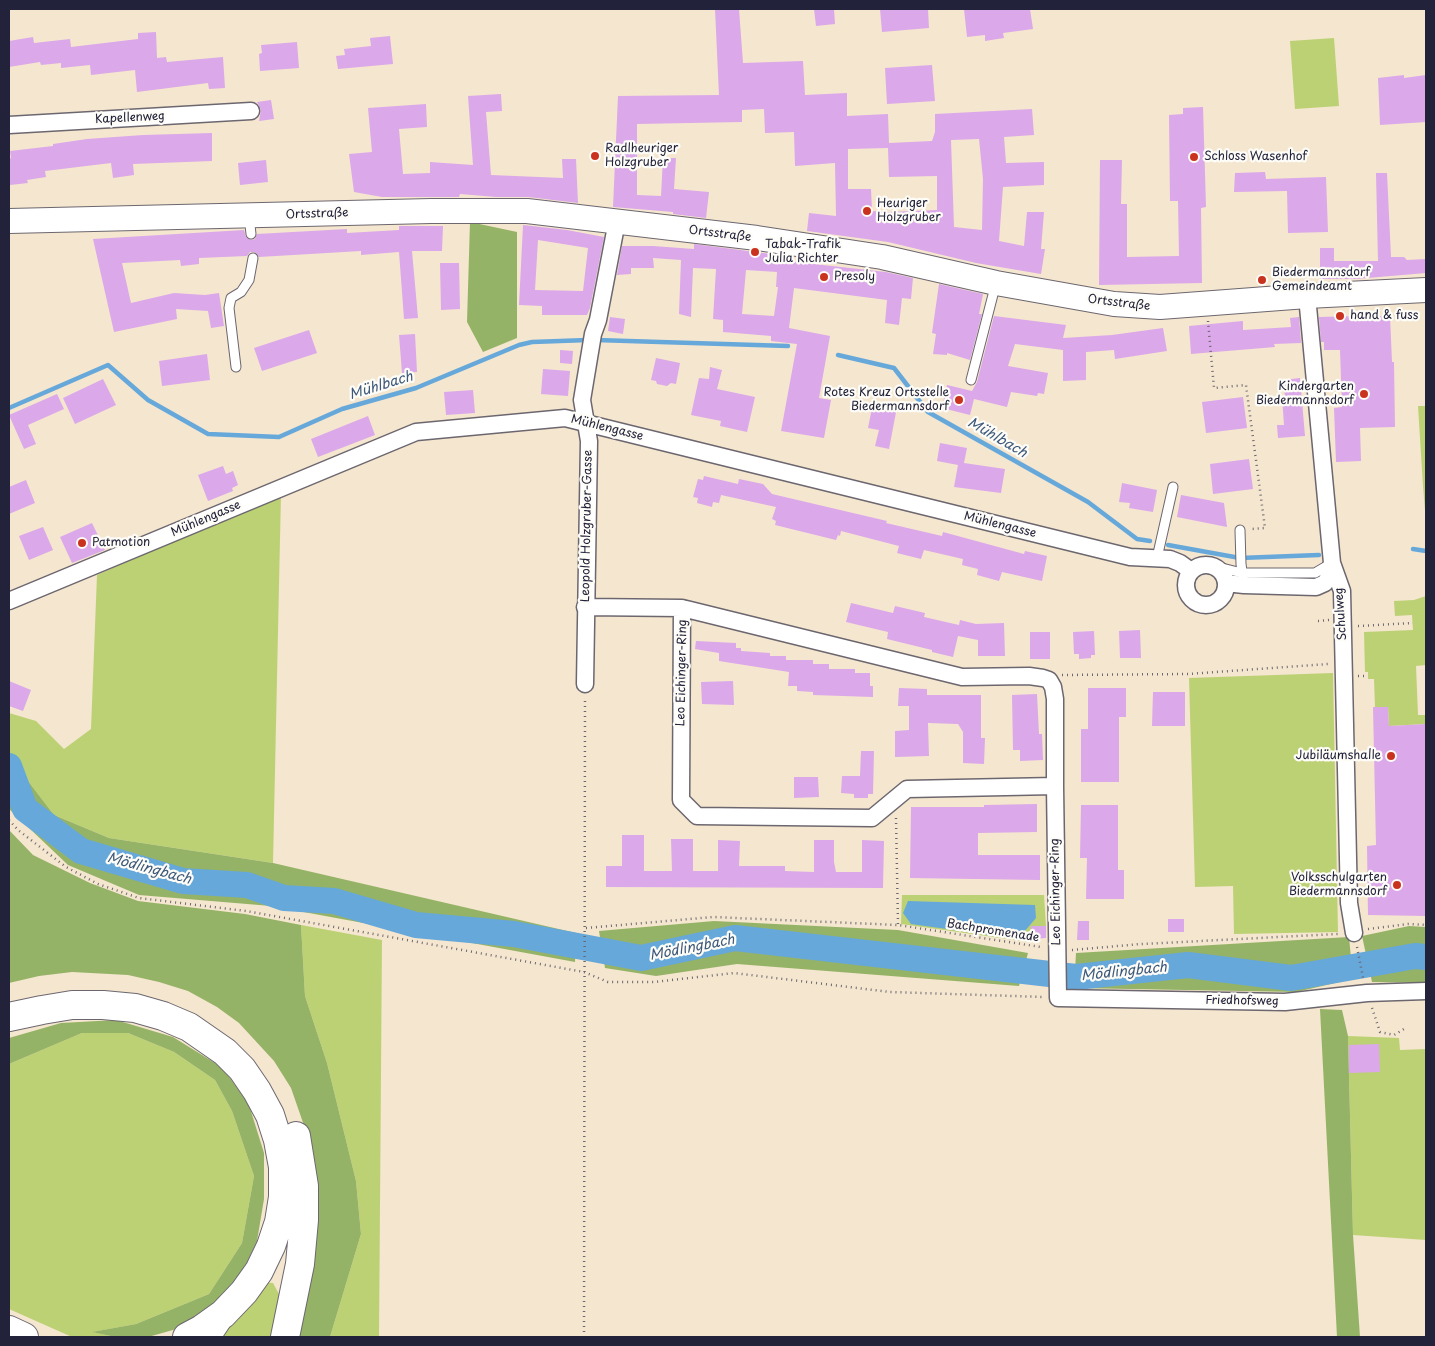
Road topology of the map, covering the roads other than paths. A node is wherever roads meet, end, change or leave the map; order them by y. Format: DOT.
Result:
graph roads {
  1 [pos="251,111"];
  2 [pos="9,125"];
  3 [pos="9,221"];
  4 [pos="617,221"];
  5 [pos="253,258"];
  6 [pos="996,282"];
  7 [pos="1426,290"];
  8 [pos="1307,296"];
  9 [pos="236,367"];
  10 [pos="971,380"];
  11 [pos="587,423"];
  12 [pos="1173,487"];
  13 [pos="1240,530"];
  14 [pos="1332,557"];
  15 [pos="1157,558"];
  16 [pos="1210,565"];
  17 [pos="1191,571"];
  18 [pos="1242,574"];
  19 [pos="1226,583"];
  20 [pos="9,601"];
  21 [pos="586,607"];
  22 [pos="682,608"];
  23 [pos="586,684"];
  24 [pos="1055,786"];
  25 [pos="1355,940"];
  26 [pos="1058,991"];
  27 [pos="1426,991"];
  28 [pos="9,999"];
  29 [pos="9,1017"];
  30 [pos="244,1292"];
  31 [pos="9,1330"];
  32 [pos="284,1335"];
  33 [pos="24,1337"];
  34 [pos="187,1337"];
  35 [pos="216,1337"];
  1 -- 2 [label="street, Kapellenweg"];
  3 -- 4 [label="street, Ortsstraße"];
  4 -- 6 [label="street, Ortsstraße"];
  4 -- 11 [label="street, Leopold Holzgruber-Gasse"];
  5 -- 9 [label="lane"];
  6 -- 8 [label="street, Ortsstraße"];
  6 -- 10 [label="lane"];
  7 -- 8 [label="street, Ortsstraße"];
  8 -- 14 [label="street, Schulweg"];
  11 -- 15 [label="street, Mühlengasse"];
  11 -- 20 [label="street, Mühlengasse"];
  11 -- 21 [label="street, Leopold Holzgruber-Gasse"];
  12 -- 15 [label="lane"];
  13 -- 18 [label="lane"];
  14 -- 18 [label="street"];
  14 -- 25 [label="street, Schulweg"];
  15 -- 17 [label="street, Mühlengasse"];
  16 -- 17 [label="street"];
  16 -- 18 [label="lane"];
  16 -- 19 [label="street"];
  17 -- 19 [label="street"];
  18 -- 19 [label="street"];
  21 -- 22 [label="street"];
  21 -- 23 [label="street, Leopold Holzgruber-Gasse"];
  22 -- 24 [label="street, Leo Eichinger-Ring"];
  22 -- 24 [label="street, Leo Eichinger-Ring"];
  24 -- 26 [label="street, Leo Eichinger-Ring"];
  26 -- 27 [label="street, Friedhofsweg"];
  28 -- 32 [label="highway"];
  29 -- 30 [label="highway"];
  30 -- 34 [label="highway"];
  30 -- 35 [label="lane"];
  31 -- 33 [label="highway"];
}
